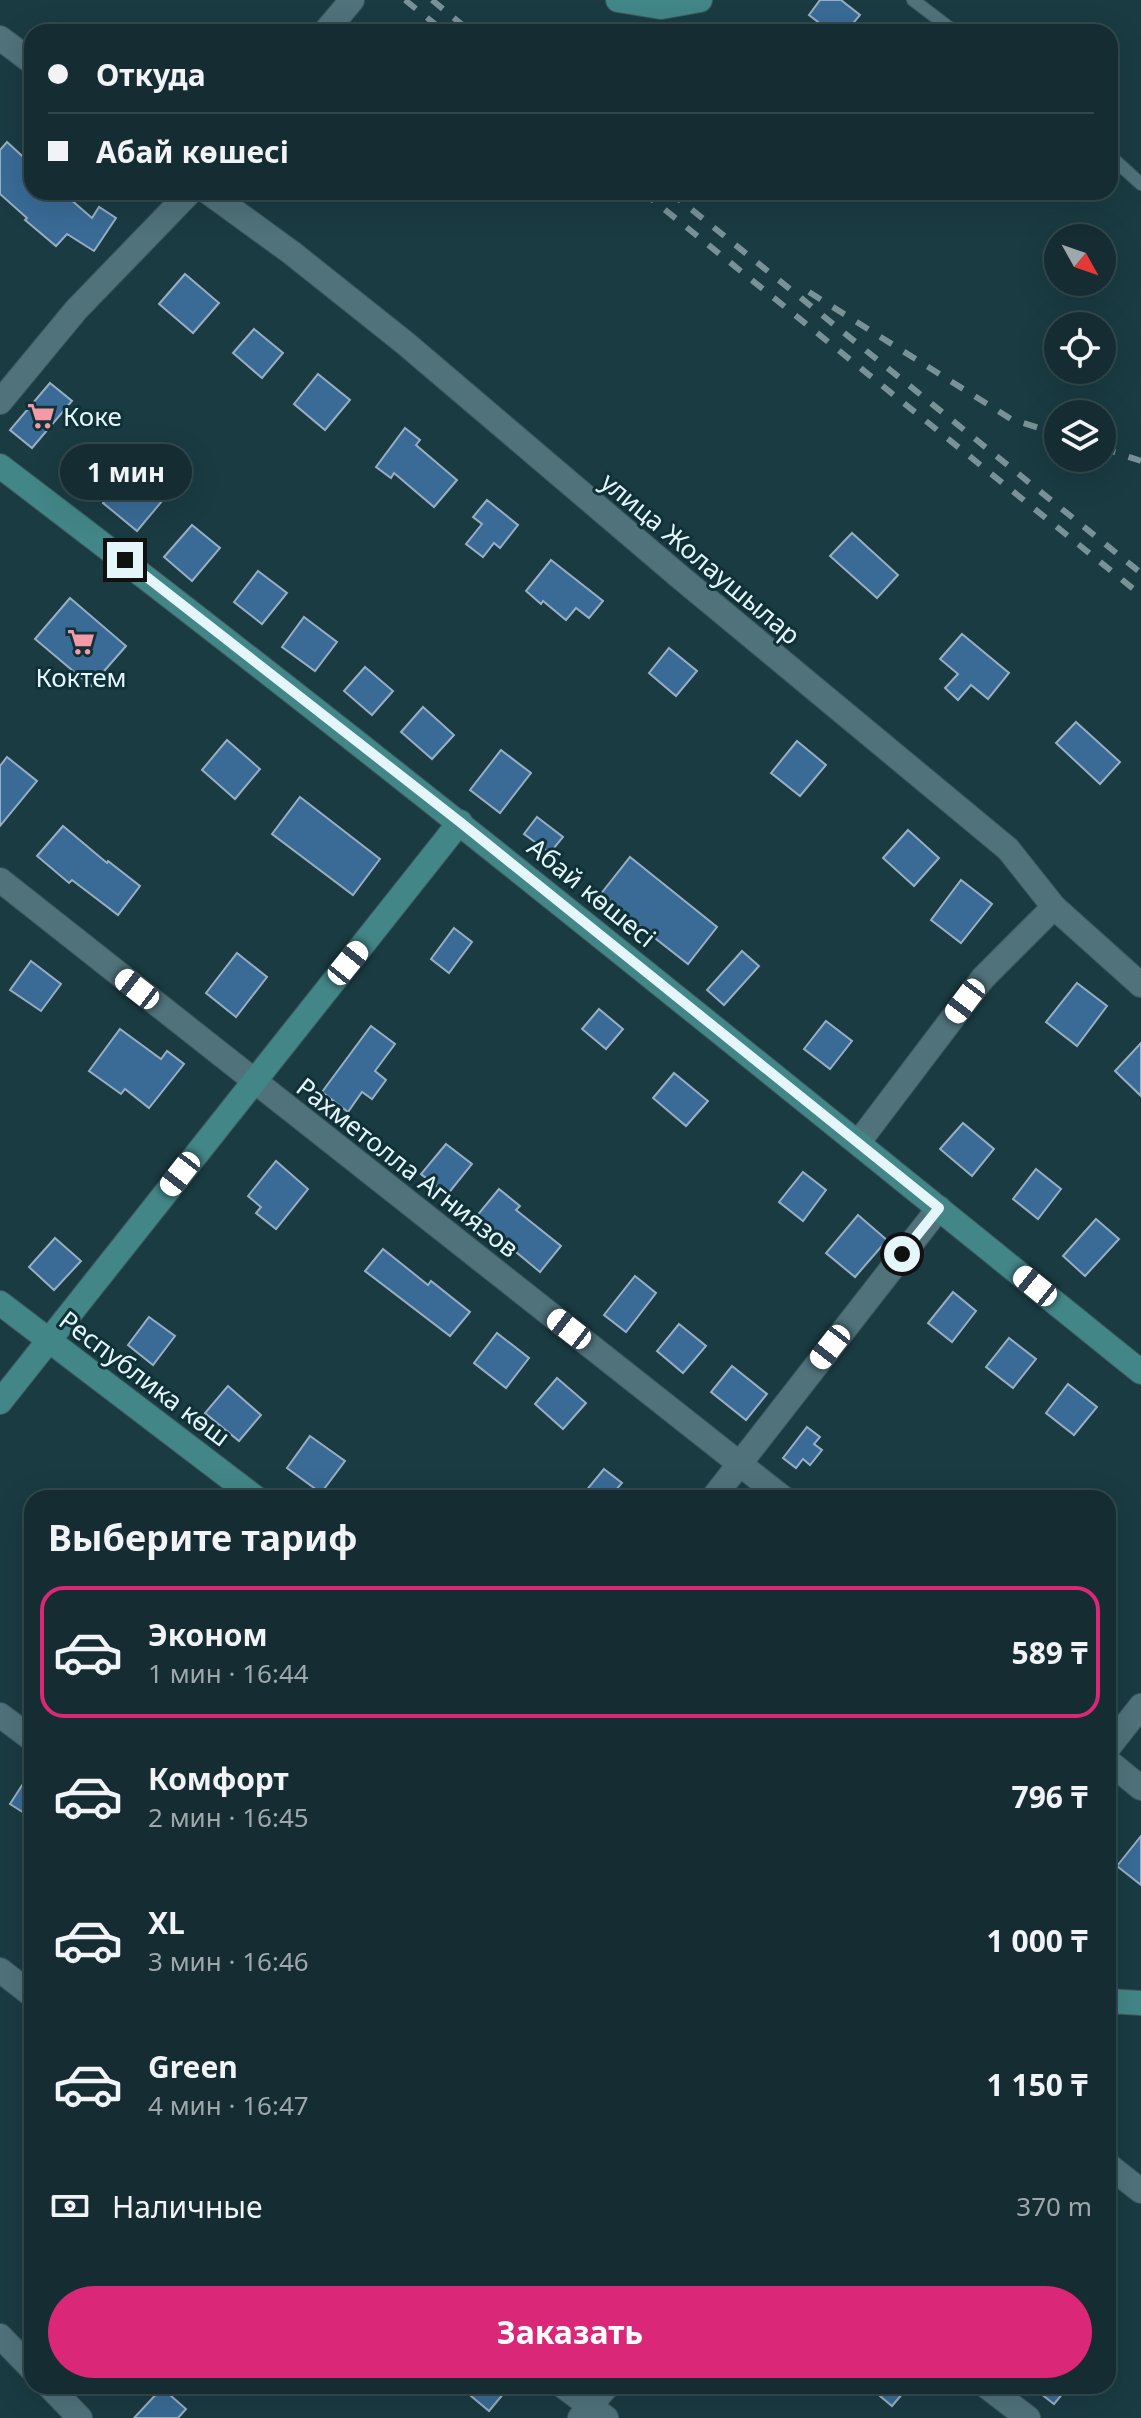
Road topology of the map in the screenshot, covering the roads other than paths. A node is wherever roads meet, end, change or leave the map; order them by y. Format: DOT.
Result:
graph roads {
  1 [pos="352,0"];
  2 [pos="618,0"];
  3 [pos="700,0"];
  4 [pos="913,0"];
  5 [pos="332,24"];
  6 [pos="944,24"];
  7 [pos="0,38"];
  8 [pos="24,56"];
  9 [pos="1118,163"];
  10 [pos="1141,184"];
  11 [pos="182,200"];
  12 [pos="219,200"];
  13 [pos="0,402"];
  14 [pos="0,466"];
  15 [pos="460,822"];
  16 [pos="0,880"];
  17 [pos="1054,907"];
  18 [pos="1141,985"];
  19 [pos="254,1082"];
  20 [pos="858,1143"];
  21 [pos="939,1208"];
  22 [pos="0,1303"];
  23 [pos="49,1340"];
  24 [pos="1141,1372"];
  25 [pos="0,1402"];
  26 [pos="739,1463"];
  27 [pos="246,1490"];
  28 [pos="719,1490"];
  29 [pos="773,1490"];
  30 [pos="1141,1706"];
  31 [pos="0,1715"];
  32 [pos="24,1733"];
  33 [pos="1116,1738"];
  34 [pos="1116,1768"];
  35 [pos="1141,1788"];
  36 [pos="0,1970"];
  37 [pos="24,1989"];
  38 [pos="1116,2001"];
  39 [pos="1141,2003"];
  40 [pos="1116,2171"];
  41 [pos="1141,2191"];
  42 [pos="0,2336"];
  43 [pos="24,2361"];
  44 [pos="57,2394"];
  45 [pos="571,2394"];
  46 [pos="603,2394"];
  47 [pos="996,2394"];
  48 [pos="592,2414"];
  49 [pos="80,2418"];
  50 [pos="1028,2418"];
  1 -- 5 [label="street"];
  2 -- 3 [label="main road"];
  4 -- 6 [label="lane"];
  7 -- 8 [label="street"];
  9 -- 10 [label="lane"];
  11 -- 13 [label="street"];
  12 -- 17 [label="street, улица Жолаушылар"];
  14 -- 15 [label="main road, Абай көшесі"];
  15 -- 19 [label="main road"];
  15 -- 20 [label="main road, Абай көшесі"];
  16 -- 19 [label="street, Рахметолла Агниязов"];
  17 -- 18 [label="street, улица Жолаушылар"];
  17 -- 20 [label="street"];
  19 -- 23 [label="main road"];
  19 -- 26 [label="street, Рахметолла Агниязов"];
  20 -- 21 [label="main road, Абай көшесі"];
  21 -- 24 [label="main road, Абай көшесі"];
  21 -- 26 [label="street"];
  22 -- 23 [label="main road, Республика көш"];
  23 -- 25 [label="main road"];
  23 -- 27 [label="main road, Республика көш"];
  26 -- 28 [label="street"];
  26 -- 29 [label="street, Рахметолла Агниязов"];
  30 -- 33 [label="street"];
  31 -- 32 [label="street"];
  34 -- 35 [label="street"];
  36 -- 37 [label="street"];
  38 -- 39 [label="main road"];
  40 -- 41 [label="street"];
  42 -- 43 [label="street"];
  44 -- 49 [label="street"];
  45 -- 48 [label="street"];
  46 -- 48 [label="street"];
  47 -- 50 [label="street"];
}
